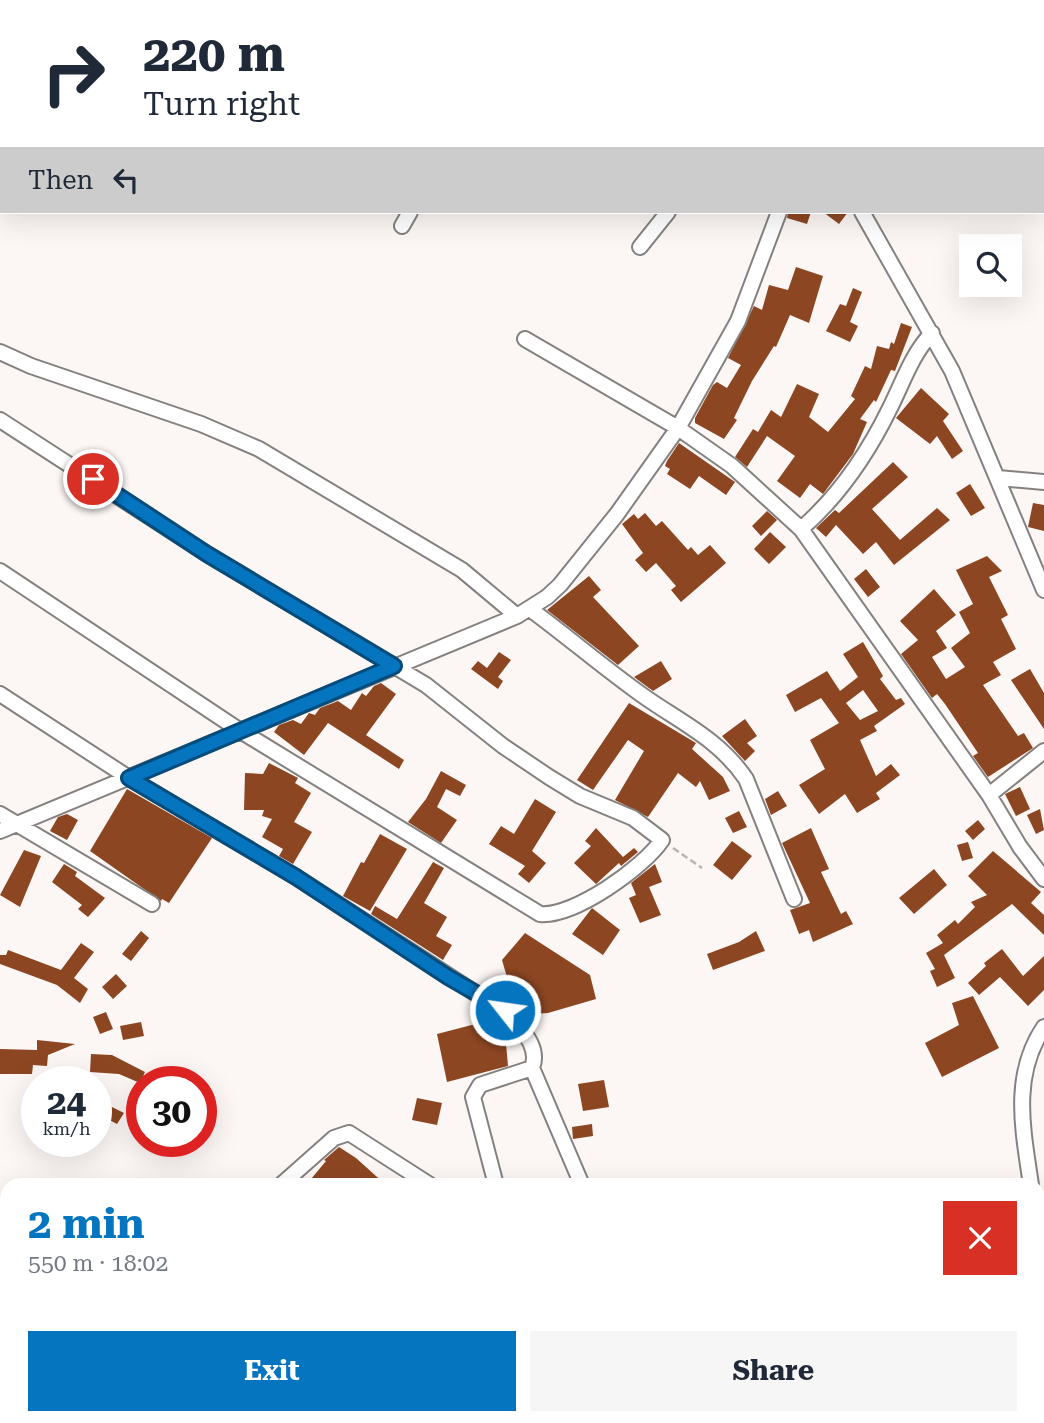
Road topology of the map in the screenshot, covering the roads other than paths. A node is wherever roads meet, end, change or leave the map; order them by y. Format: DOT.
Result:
graph roads {
  1 [pos="409,214"];
  2 [pos="666,214"];
  3 [pos="778,214"];
  4 [pos="863,214"];
  5 [pos="402,226"];
  6 [pos="640,247"];
  7 [pos="932,333"];
  8 [pos="525,339"];
  9 [pos="0,352"];
  10 [pos="0,420"];
  11 [pos="678,428"];
  12 [pos="998,478"];
  13 [pos="1044,482"];
  14 [pos="801,529"];
  15 [pos="0,571"];
  16 [pos="1044,590"];
  17 [pos="524,613"];
  18 [pos="394,666"];
  19 [pos="0,694"];
  20 [pos="239,730"];
  21 [pos="1044,751"];
  22 [pos="129,778"];
  23 [pos="989,795"];
  24 [pos="0,814"];
  25 [pos="7,828"];
  26 [pos="1044,879"];
  27 [pos="793,899"];
  28 [pos="152,904"];
  29 [pos="1044,1027"];
  30 [pos="532,1068"];
  31 [pos="289,1178"];
  32 [pos="419,1178"];
  33 [pos="494,1178"];
  34 [pos="579,1178"];
  35 [pos="1030,1178"];
  1 -- 5 [label="street"];
  2 -- 6 [label="street"];
  3 -- 11 [label="street"];
  4 -- 7 [label="street"];
  7 -- 12 [label="street"];
  7 -- 14 [label="street"];
  8 -- 11 [label="street"];
  9 -- 17 [label="street"];
  10 -- 18 [label="street"];
  11 -- 14 [label="street"];
  11 -- 17 [label="street"];
  12 -- 13 [label="street"];
  12 -- 16 [label="street"];
  14 -- 23 [label="street"];
  15 -- 20 [label="street"];
  17 -- 18 [label="street"];
  17 -- 27 [label="street"];
  18 -- 20 [label="street"];
  18 -- 20 [label="street"];
  19 -- 22 [label="street"];
  20 -- 22 [label="street"];
  21 -- 23 [label="street"];
  22 -- 25 [label="street"];
  22 -- 30 [label="street"];
  23 -- 26 [label="street"];
  24 -- 25 [label="street"];
  25 -- 28 [label="street"];
  29 -- 35 [label="street"];
  30 -- 33 [label="street"];
  30 -- 34 [label="street"];
  31 -- 32 [label="street"];
}
